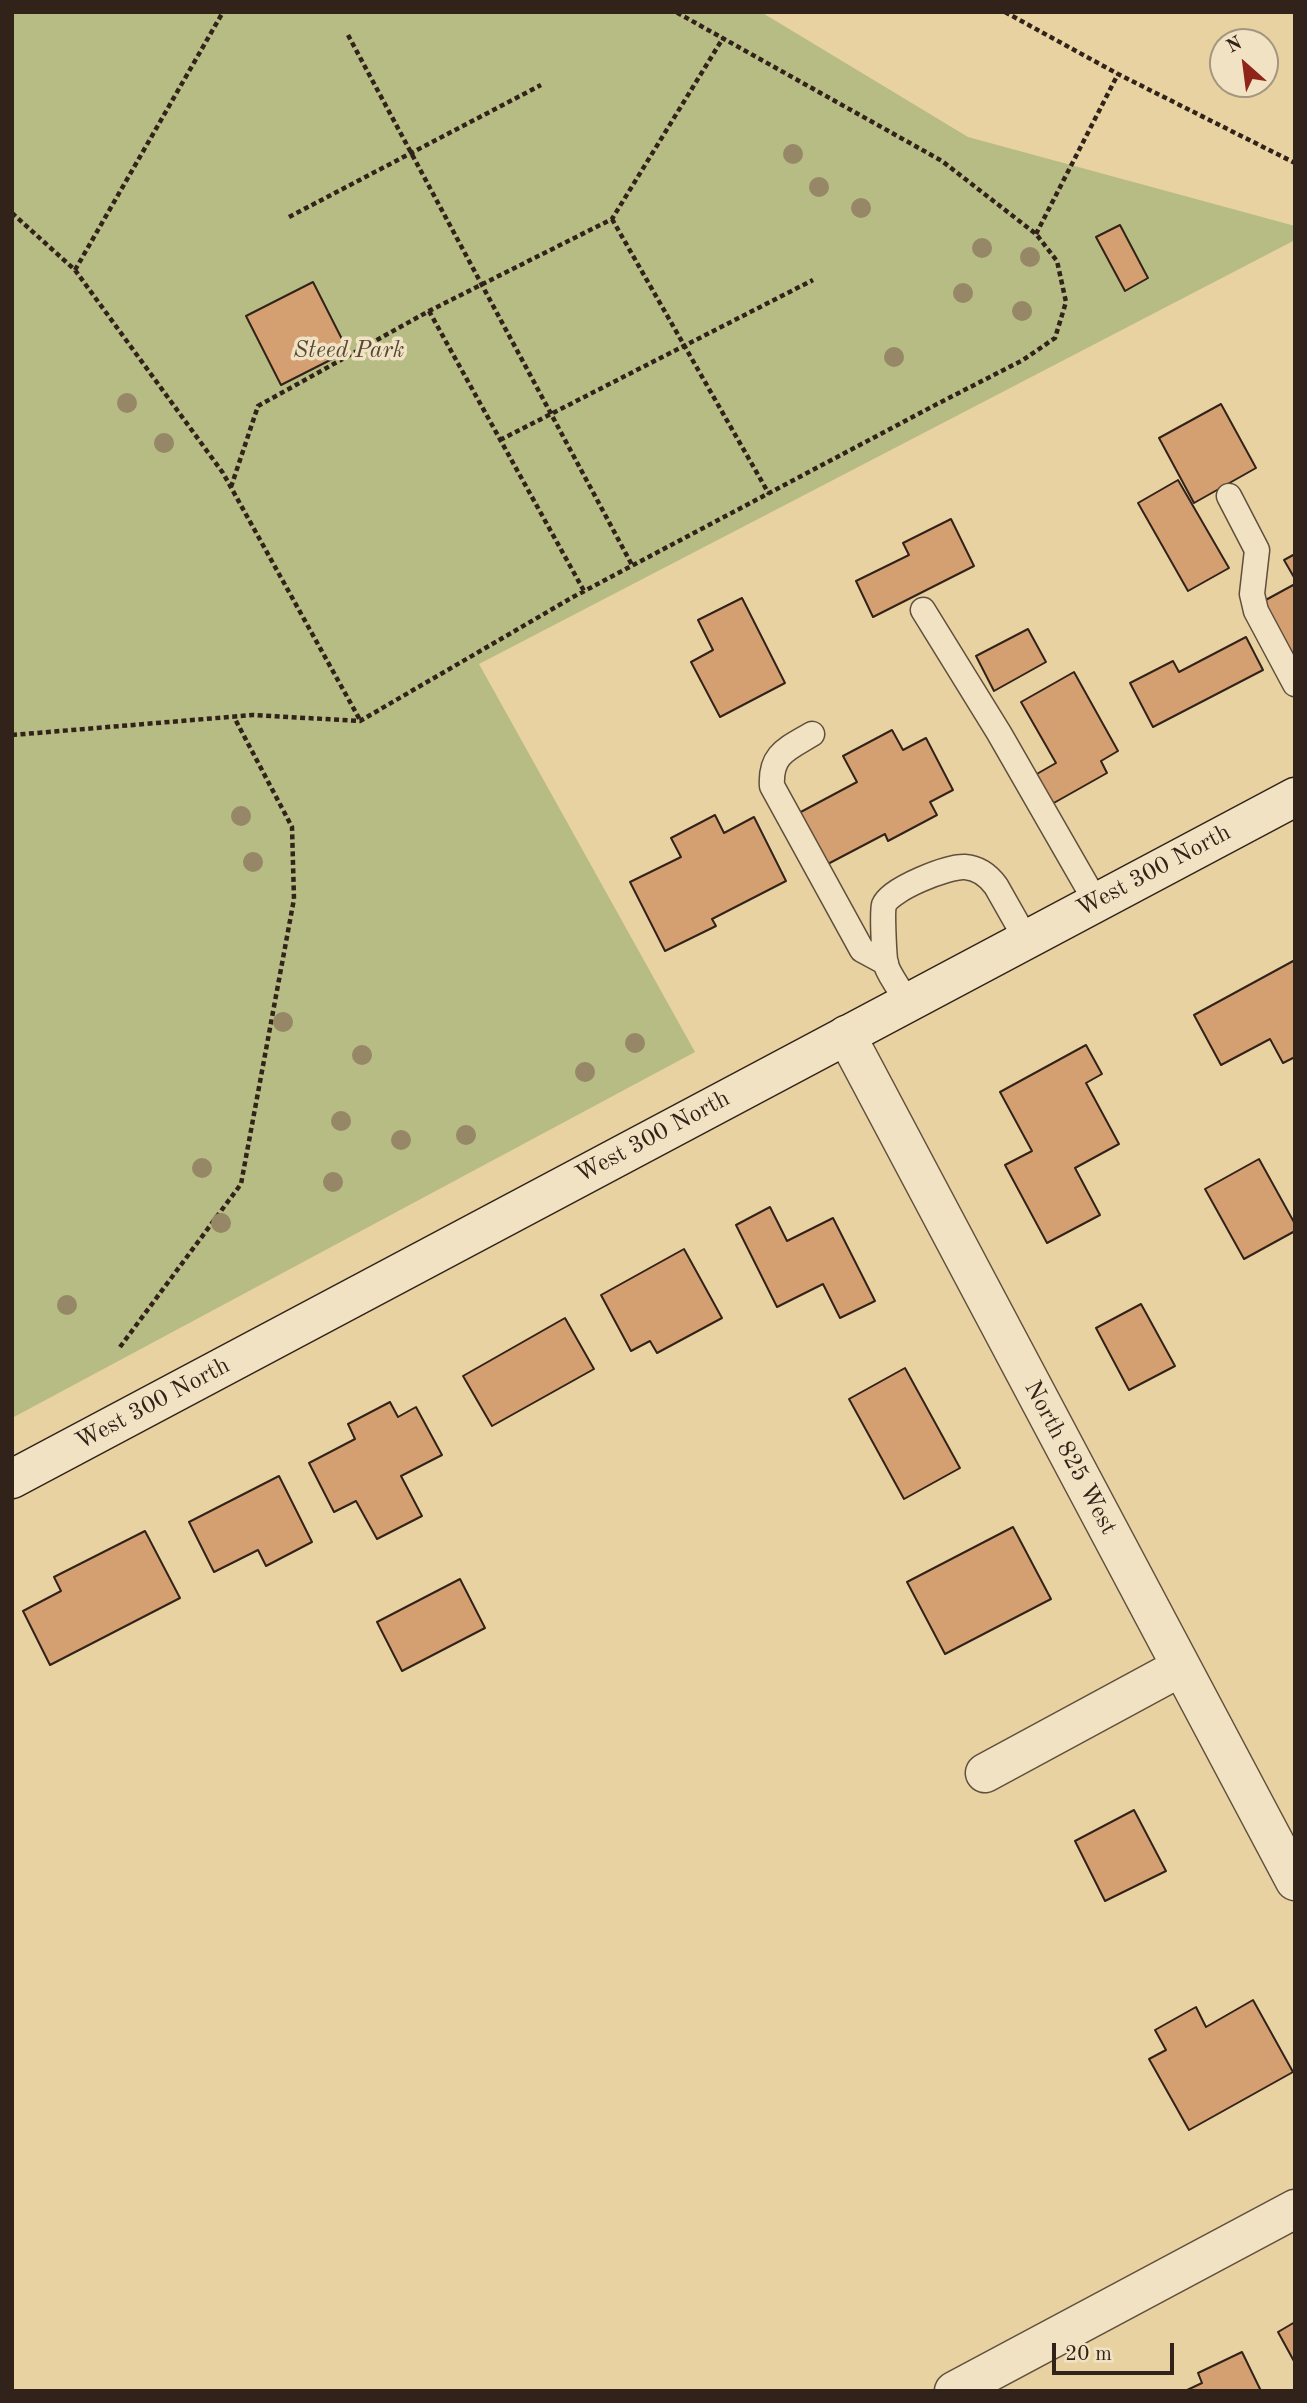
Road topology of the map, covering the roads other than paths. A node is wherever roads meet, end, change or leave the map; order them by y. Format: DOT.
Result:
graph roads {
  1 [pos="1229,496"];
  2 [pos="923,610"];
  3 [pos="1295,684"];
  4 [pos="812,734"];
  5 [pos="1295,797"];
  6 [pos="1096,902"];
  7 [pos="1026,939"];
  8 [pos="886,964"];
  9 [pos="908,1002"];
  10 [pos="846,1035"];
  11 [pos="12,1479"];
  12 [pos="1181,1667"];
  13 [pos="985,1773"];
  14 [pos="1295,1881"];
  15 [pos="1295,2209"];
  16 [pos="954,2391"];
  1 -- 3 [label="lane"];
  2 -- 6 [label="lane"];
  4 -- 8 [label="lane"];
  5 -- 6 [label="street, West 300 North"];
  6 -- 7 [label="street, West 300 North"];
  7 -- 8 [label="lane"];
  7 -- 9 [label="street, West 300 North"];
  8 -- 9 [label="lane"];
  9 -- 10 [label="street, West 300 North"];
  10 -- 11 [label="street, West 300 North"];
  10 -- 12 [label="street, North 825 West"];
  12 -- 13 [label="street"];
  12 -- 14 [label="street, North 825 West"];
  15 -- 16 [label="street"];
}
